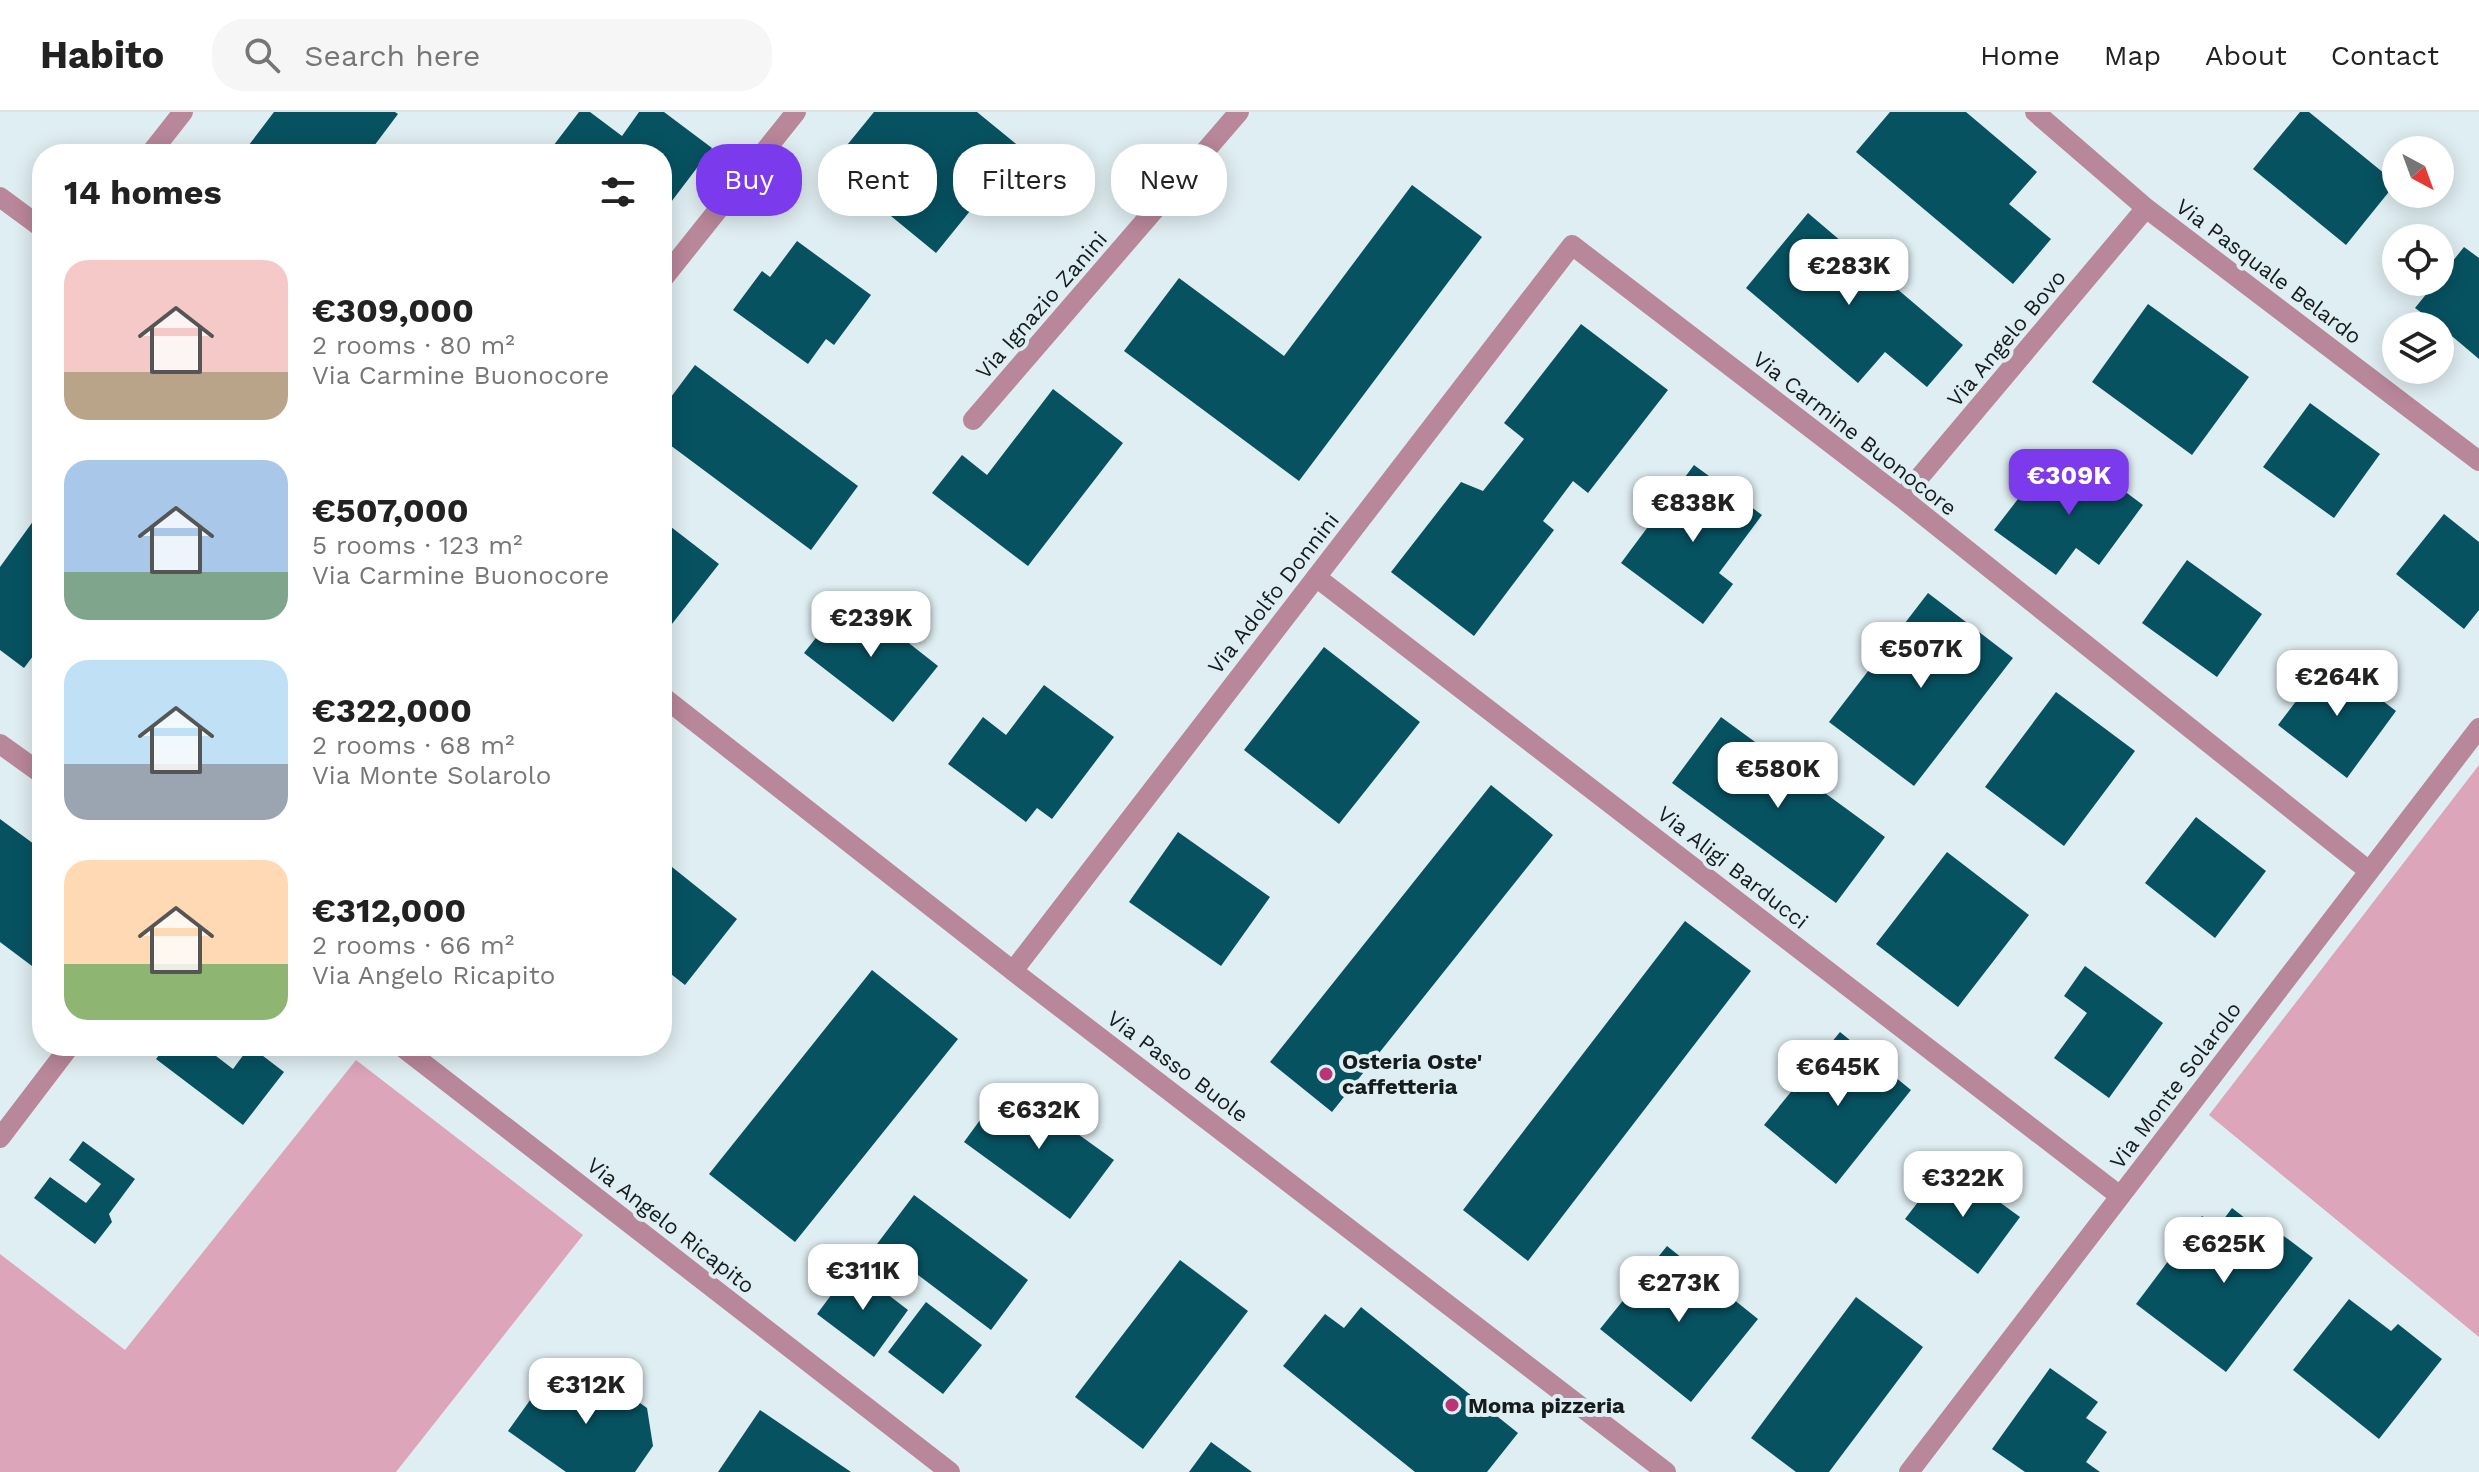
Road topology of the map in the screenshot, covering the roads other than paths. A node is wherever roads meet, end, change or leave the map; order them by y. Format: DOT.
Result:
graph roads {
  1 [pos="183,112"];
  2 [pos="796,112"];
  3 [pos="1239,112"];
  4 [pos="2035,112"];
  5 [pos="158,144"];
  6 [pos="0,197"];
  7 [pos="2146,208"];
  8 [pos="32,221"];
  9 [pos="1572,245"];
  10 [pos="672,267"];
  11 [pos="973,420"];
  12 [pos="2479,461"];
  13 [pos="1902,498"];
  14 [pos="1316,577"];
  15 [pos="672,704"];
  16 [pos="2479,728"];
  17 [pos="0,744"];
  18 [pos="32,767"];
  19 [pos="2369,871"];
  20 [pos="1013,971"];
  21 [pos="62,1056"];
  22 [pos="414,1056"];
  23 [pos="0,1138"];
  24 [pos="2120,1196"];
  25 [pos="950,1472"];
  26 [pos="1666,1472"];
  27 [pos="1909,1472"];
  1 -- 5 [label="street"];
  2 -- 10 [label="street"];
  3 -- 11 [label="street, Via Ignazio Zanini"];
  4 -- 7 [label="street, Via Pasquale Belardo"];
  6 -- 8 [label="street"];
  7 -- 12 [label="street, Via Pasquale Belardo"];
  7 -- 13 [label="street, Via Angelo Bovo"];
  9 -- 13 [label="street, Via Carmine Buonocore"];
  9 -- 14 [label="street, Via Adolfo Donnini"];
  13 -- 19 [label="street, Via Carmine Buonocore"];
  14 -- 20 [label="street, Via Adolfo Donnini"];
  14 -- 24 [label="street, Via Aligi Barducci"];
  15 -- 20 [label="street, Via Passo Buole"];
  16 -- 19 [label="street, Via Monte Solarolo"];
  17 -- 18 [label="street"];
  19 -- 24 [label="street, Via Monte Solarolo"];
  20 -- 26 [label="street, Via Passo Buole"];
  21 -- 23 [label="street"];
  22 -- 25 [label="street, Via Angelo Ricapito"];
  24 -- 27 [label="street, Via Monte Solarolo"];
}
